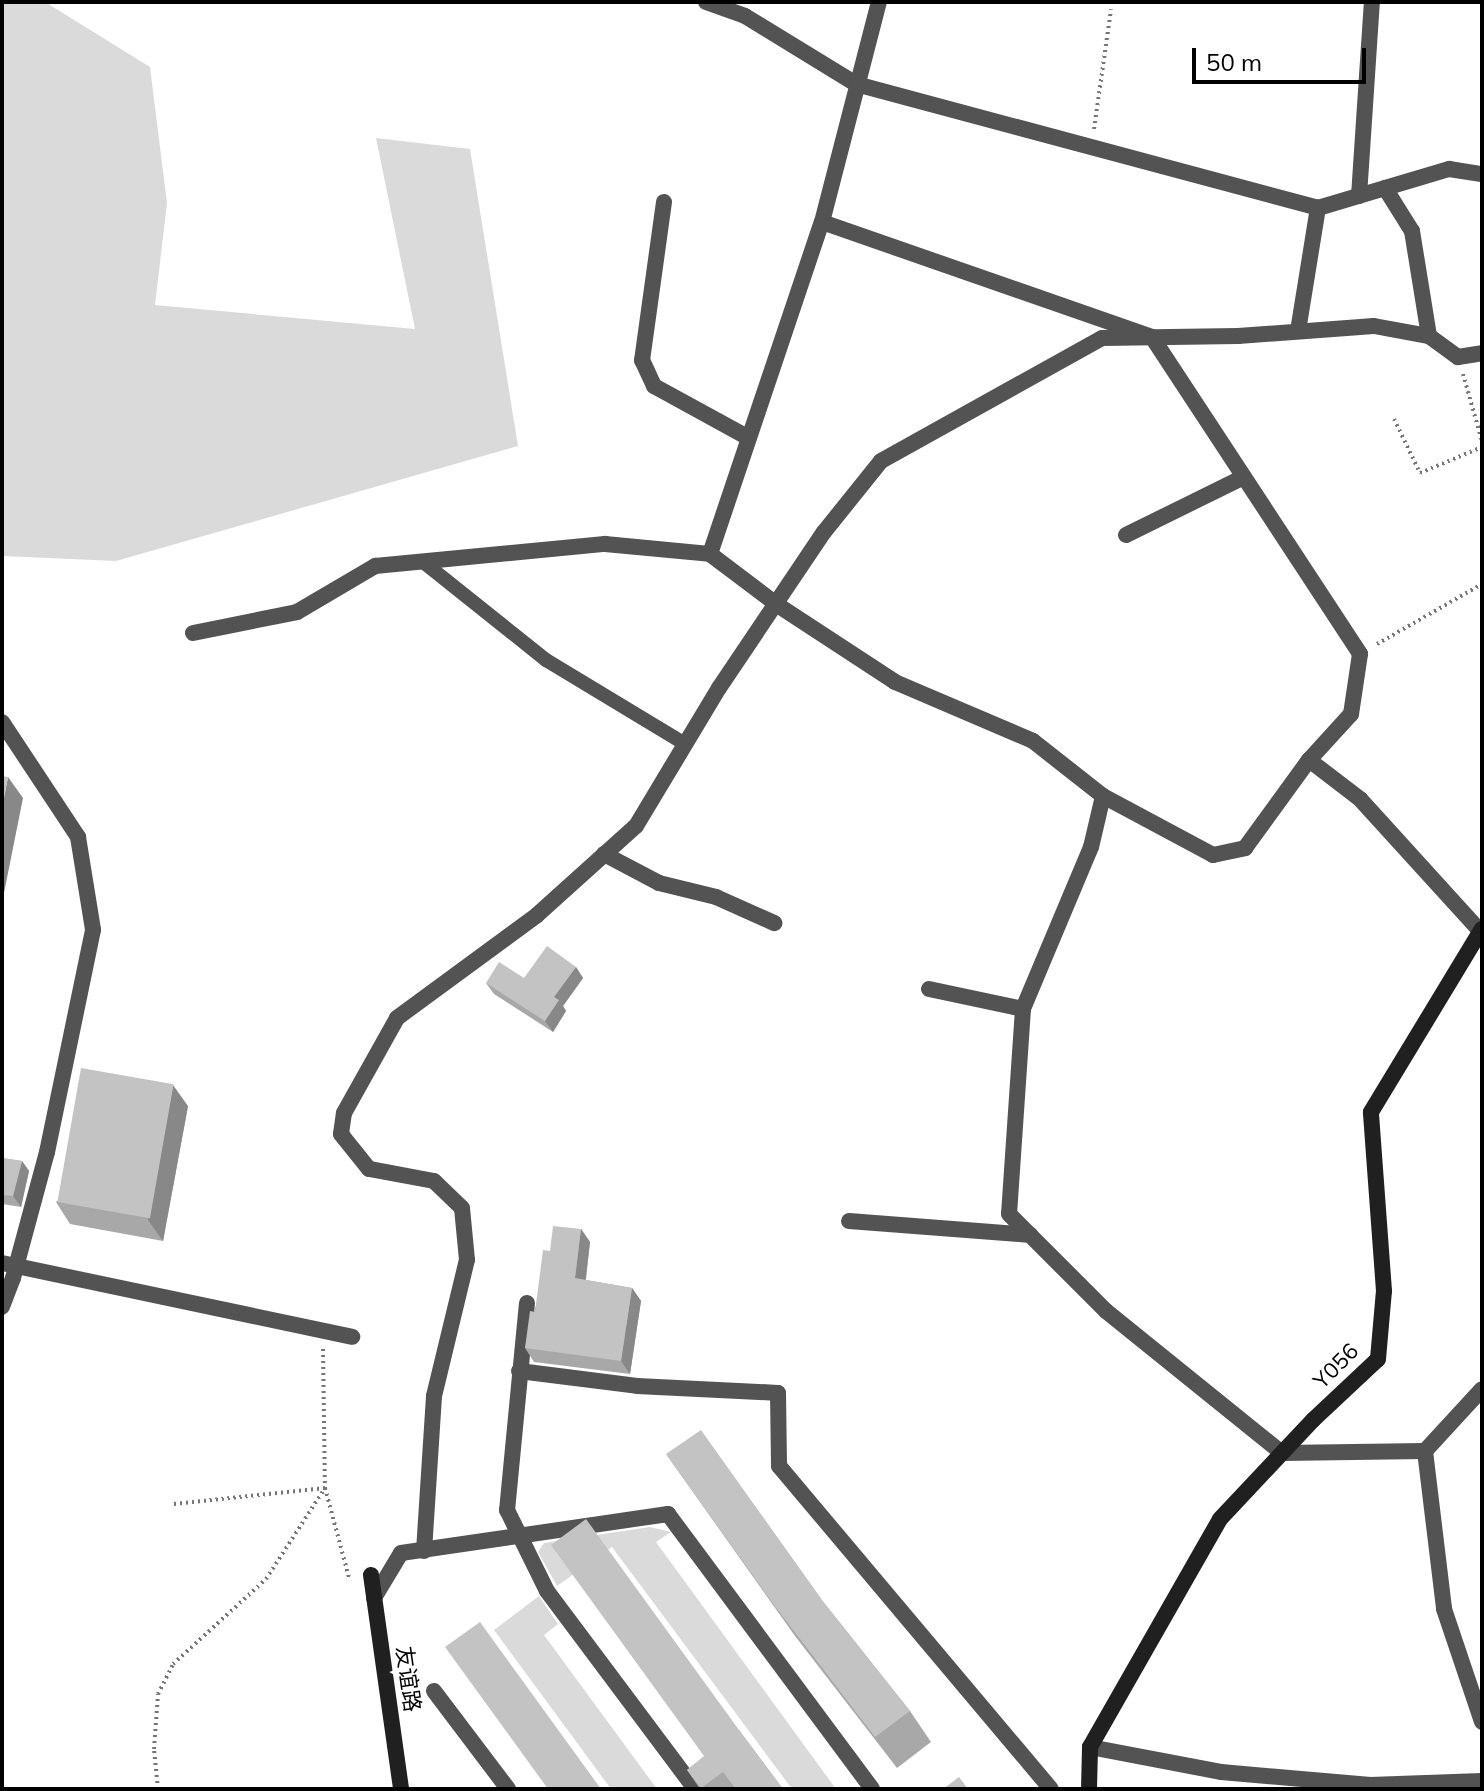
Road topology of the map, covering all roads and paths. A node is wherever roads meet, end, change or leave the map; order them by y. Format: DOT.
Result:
graph roads {
  1 [pos="706,2"];
  2 [pos="879,2"];
  3 [pos="1372,2"];
  4 [pos="1111,9"];
  5 [pos="856,84"];
  6 [pos="1091,147"];
  7 [pos="1482,174"];
  8 [pos="1385,188"];
  9 [pos="1359,196"];
  10 [pos="664,202"];
  11 [pos="1318,208"];
  12 [pos="822,222"];
  13 [pos="1298,331"];
  14 [pos="1429,336"];
  15 [pos="1152,337"];
  16 [pos="1482,353"];
  17 [pos="1458,357"];
  18 [pos="1394,419"];
  19 [pos="749,438"];
  20 [pos="1482,444"];
  21 [pos="1242,478"];
  22 [pos="1126,535"];
  23 [pos="710,554"];
  24 [pos="422,561"];
  25 [pos="1482,584"];
  26 [pos="776,604"];
  27 [pos="193,633"];
  28 [pos="1360,654"];
  29 [pos="2,722"];
  30 [pos="685,744"];
  31 [pos="1309,760"];
  32 [pos="1103,796"];
  33 [pos="604,854"];
  34 [pos="774,923"];
  35 [pos="1481,931"];
  36 [pos="929,989"];
  37 [pos="1023,1009"];
  38 [pos="849,1221"];
  39 [pos="1030,1235"];
  40 [pos="9,1265"];
  41 [pos="527,1303"];
  42 [pos="2,1307"];
  43 [pos="322,1331"];
  44 [pos="352,1337"];
  45 [pos="519,1371"];
  46 [pos="1482,1389"];
  47 [pos="1425,1451"];
  48 [pos="1282,1453"];
  49 [pos="325,1488"];
  50 [pos="174,1504"];
  51 [pos="518,1538"];
  52 [pos="424,1551"];
  53 [pos="371,1575"];
  54 [pos="375,1606"];
  55 [pos="434,1691"];
  56 [pos="1482,1722"];
  57 [pos="1090,1747"];
  58 [pos="1482,1781"];
  59 [pos="158,1789"];
  60 [pos="401,1789"];
  61 [pos="508,1789"];
  62 [pos="695,1789"];
  63 [pos="872,1789"];
  64 [pos="1051,1789"];
  65 [pos="1089,1789"];
  1 -- 5 [label="street"];
  2 -- 5 [label="street"];
  3 -- 9 [label="street"];
  4 -- 6 [label="path"];
  5 -- 6 [label="street"];
  5 -- 12 [label="street"];
  6 -- 11 [label="street"];
  7 -- 8 [label="street"];
  8 -- 9 [label="street"];
  8 -- 14 [label="street"];
  9 -- 11 [label="street"];
  10 -- 19 [label="street"];
  11 -- 13 [label="street"];
  12 -- 15 [label="street"];
  12 -- 19 [label="street"];
  13 -- 14 [label="street"];
  13 -- 15 [label="street"];
  14 -- 17 [label="street"];
  15 -- 21 [label="street"];
  15 -- 26 [label="street"];
  16 -- 17 [label="street"];
  17 -- 20 [label="path"];
  18 -- 20 [label="path"];
  19 -- 23 [label="street"];
  21 -- 22 [label="street"];
  21 -- 28 [label="street"];
  23 -- 24 [label="street"];
  23 -- 26 [label="street"];
  24 -- 27 [label="street"];
  24 -- 30 [label="lane"];
  25 -- 28 [label="path"];
  26 -- 30 [label="street"];
  26 -- 32 [label="street"];
  28 -- 31 [label="street"];
  29 -- 40 [label="street"];
  30 -- 33 [label="street"];
  31 -- 32 [label="street"];
  31 -- 35 [label="street"];
  32 -- 37 [label="street"];
  33 -- 34 [label="street"];
  33 -- 52 [label="street"];
  35 -- 48 [label="street, Y056 / Y056"];
  36 -- 37 [label="street"];
  37 -- 39 [label="street"];
  38 -- 39 [label="street"];
  39 -- 48 [label="street"];
  40 -- 42 [label="street"];
  40 -- 43 [label="street"];
  41 -- 45 [label="street"];
  43 -- 44 [label="street"];
  43 -- 49 [label="path"];
  45 -- 51 [label="street"];
  45 -- 64 [label="street"];
  46 -- 47 [label="street"];
  47 -- 48 [label="street"];
  47 -- 56 [label="street"];
  48 -- 57 [label="street, Y056 / Y056"];
  49 -- 50 [label="path"];
  49 -- 54 [label="path"];
  49 -- 59 [label="path"];
  51 -- 52 [label="street"];
  51 -- 62 [label="street"];
  51 -- 63 [label="street"];
  52 -- 54 [label="street"];
  53 -- 54 [label="street, 友谊路"];
  54 -- 60 [label="street, 友谊路"];
  55 -- 61 [label="street"];
  57 -- 58 [label="street"];
  57 -- 65 [label="street, Y056 / Y056"];
}
